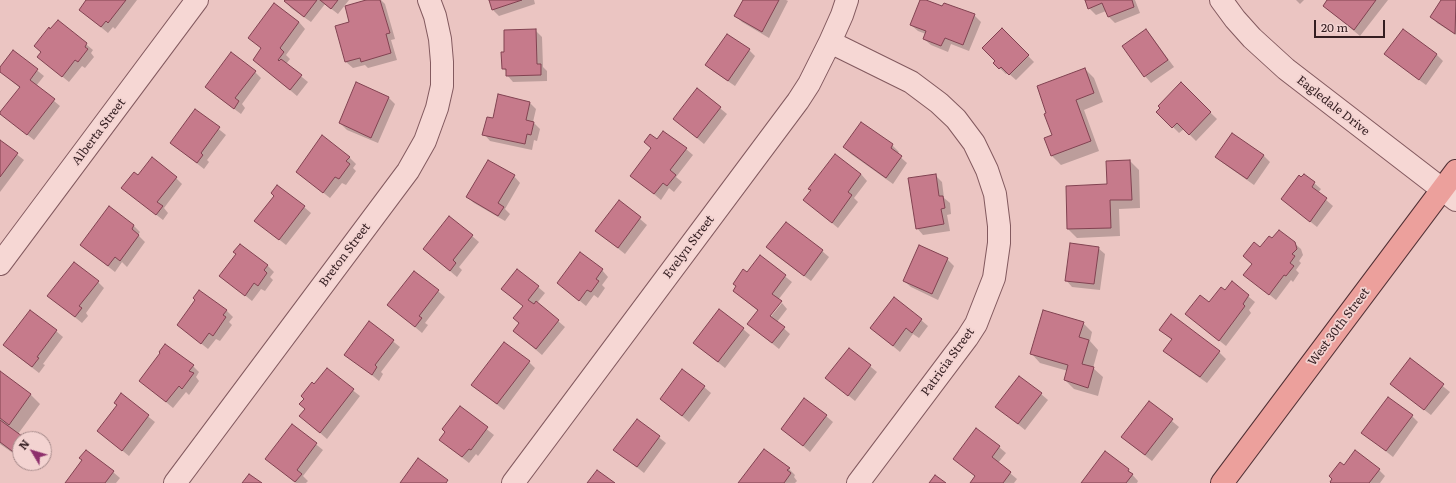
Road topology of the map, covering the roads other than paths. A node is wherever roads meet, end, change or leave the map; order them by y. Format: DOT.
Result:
graph roads {
  1 [pos="197,0"];
  2 [pos="429,0"];
  3 [pos="847,0"];
  4 [pos="1221,0"];
  5 [pos="830,42"];
  6 [pos="1456,170"];
  7 [pos="1449,195"];
  8 [pos="0,264"];
  9 [pos="175,483"];
  10 [pos="513,483"];
  11 [pos="858,483"];
  12 [pos="1222,483"];
  1 -- 8 [label="street, Alberta Street"];
  2 -- 9 [label="street, Breton Street"];
  3 -- 5 [label="street, Evelyn Street"];
  4 -- 7 [label="street, Eagledale Drive"];
  5 -- 10 [label="street, Evelyn Street"];
  5 -- 11 [label="street, Patricia Street"];
  6 -- 7 [label="main road, West 30th Street"];
  7 -- 12 [label="main road, West 30th Street"];
}
